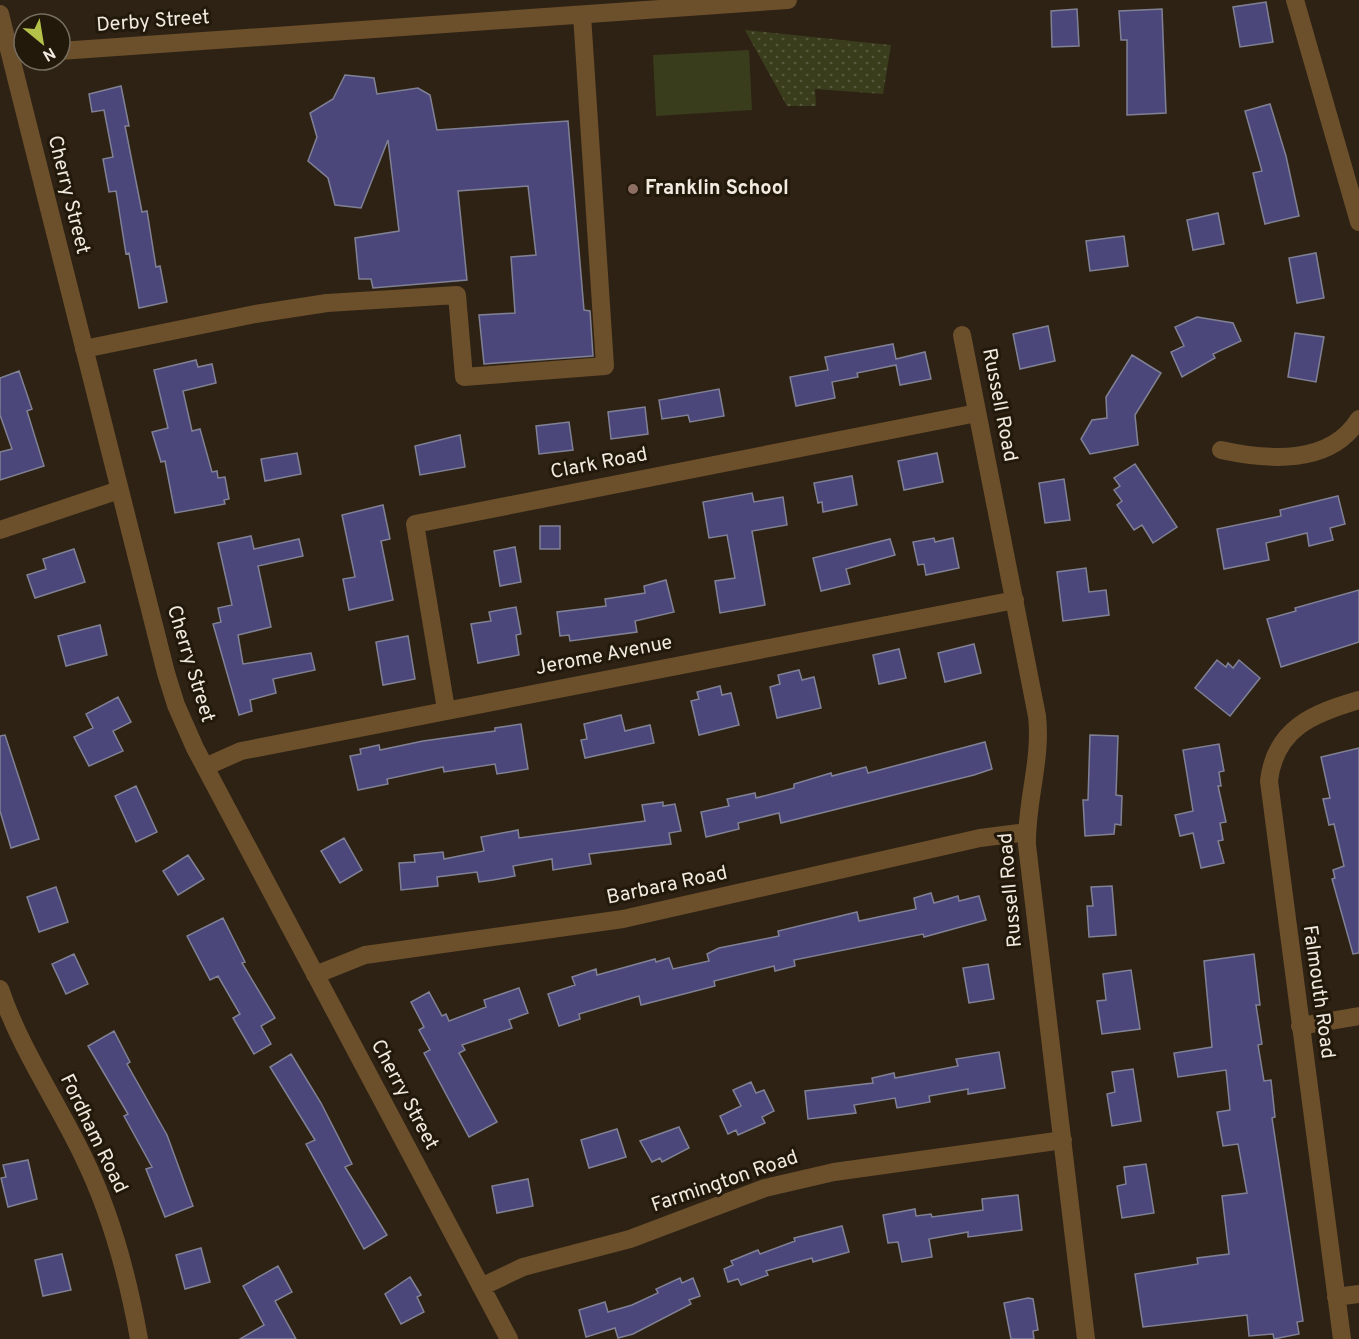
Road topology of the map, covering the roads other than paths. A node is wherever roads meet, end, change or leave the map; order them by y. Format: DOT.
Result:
graph roads {
  1 [pos="788,0"];
  2 [pos="1295,0"];
  3 [pos="0,14"];
  4 [pos="582,15"];
  5 [pos="72,50"];
  6 [pos="11,54"];
  7 [pos="1359,222"];
  8 [pos="962,334"];
  9 [pos="84,349"];
  10 [pos="977,413"];
  11 [pos="1359,419"];
  12 [pos="1221,450"];
  13 [pos="119,490"];
  14 [pos="0,530"];
  15 [pos="1015,600"];
  16 [pos="1359,700"];
  17 [pos="446,709"];
  18 [pos="205,766"];
  19 [pos="1027,832"];
  20 [pos="315,975"];
  21 [pos="0,989"];
  22 [pos="1359,1016"];
  23 [pos="1300,1026"];
  24 [pos="1063,1140"];
  25 [pos="481,1287"];
  26 [pos="1359,1294"];
  27 [pos="1336,1297"];
  28 [pos="139,1339"];
  29 [pos="509,1339"];
  30 [pos="1086,1339"];
  31 [pos="1342,1339"];
  1 -- 4 [label="street, Derby Street"];
  2 -- 7 [label="street"];
  3 -- 6 [label="street, Cherry Street"];
  4 -- 5 [label="street, Derby Street"];
  4 -- 9 [label="street"];
  6 -- 9 [label="street, Cherry Street"];
  8 -- 10 [label="street, Russell Road"];
  9 -- 13 [label="street, Cherry Street"];
  10 -- 15 [label="street, Russell Road"];
  10 -- 17 [label="street, Clark Road"];
  11 -- 12 [label="street"];
  13 -- 14 [label="street"];
  13 -- 18 [label="street, Cherry Street"];
  15 -- 17 [label="street, Jerome Avenue"];
  15 -- 19 [label="street, Russell Road"];
  16 -- 23 [label="street, Falmouth Road"];
  17 -- 18 [label="street, Jerome Avenue"];
  18 -- 20 [label="street, Cherry Street"];
  19 -- 20 [label="street, Barbara Road"];
  19 -- 24 [label="street, Russell Road"];
  20 -- 25 [label="street, Cherry Street"];
  21 -- 28 [label="street, Fordham Road"];
  22 -- 23 [label="street"];
  23 -- 27 [label="street, Falmouth Road"];
  24 -- 25 [label="street, Farmington Road"];
  24 -- 30 [label="street, Russell Road"];
  25 -- 29 [label="street, Cherry Street"];
  26 -- 27 [label="street"];
  27 -- 31 [label="street, Falmouth Road"];
}
